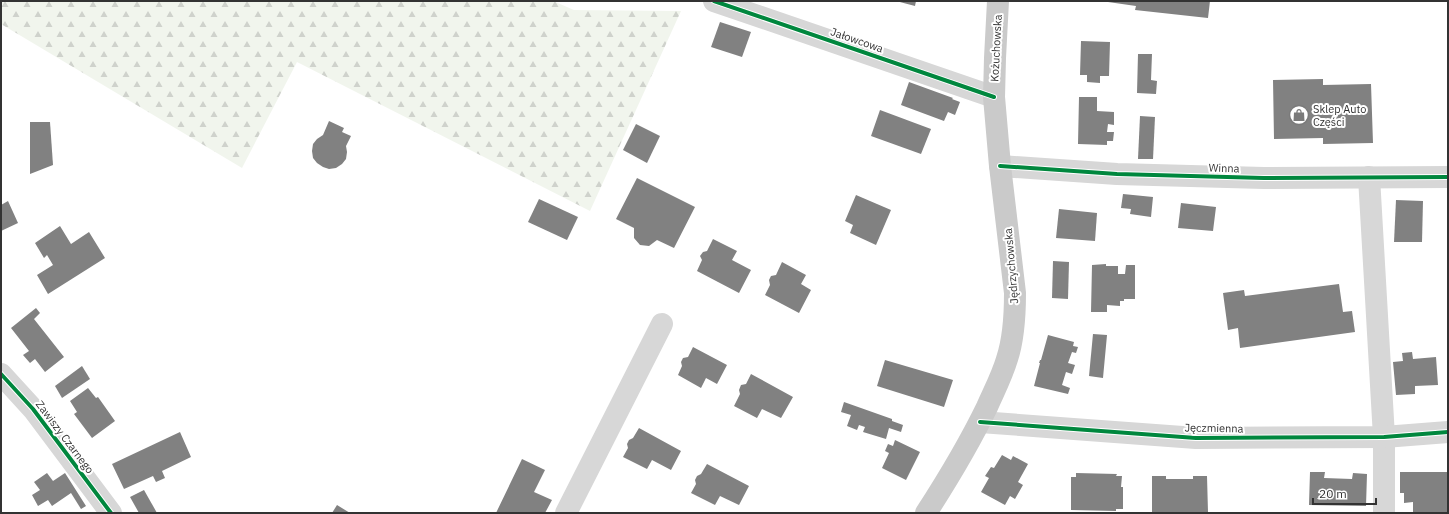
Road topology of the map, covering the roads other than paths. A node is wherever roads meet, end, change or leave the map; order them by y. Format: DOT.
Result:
graph roads {
  1 [pos="714,1"];
  2 [pos="998,1"];
  3 [pos="994,97"];
  4 [pos="1000,166"];
  5 [pos="1369,177"];
  6 [pos="1448,177"];
  7 [pos="662,324"];
  8 [pos="1,374"];
  9 [pos="980,422"];
  10 [pos="1448,432"];
  11 [pos="1384,437"];
  12 [pos="111,513"];
  13 [pos="566,513"];
  14 [pos="926,513"];
  15 [pos="1384,513"];
  1 -- 3 [label="street, Jałowcowa"];
  2 -- 3 [label="main road, Kożuchowska"];
  3 -- 4 [label="main road, Kożuchowska"];
  4 -- 5 [label="street, Winna"];
  4 -- 9 [label="main road, Jędrzychowska"];
  5 -- 6 [label="street, Winna"];
  5 -- 11 [label="street"];
  7 -- 13 [label="street"];
  8 -- 12 [label="street, Zawiszy Czarnego"];
  9 -- 11 [label="street, Jęczmienna"];
  9 -- 14 [label="main road, Jędrzychowska"];
  10 -- 11 [label="street, Jęczmienna"];
  11 -- 15 [label="street"];
}
